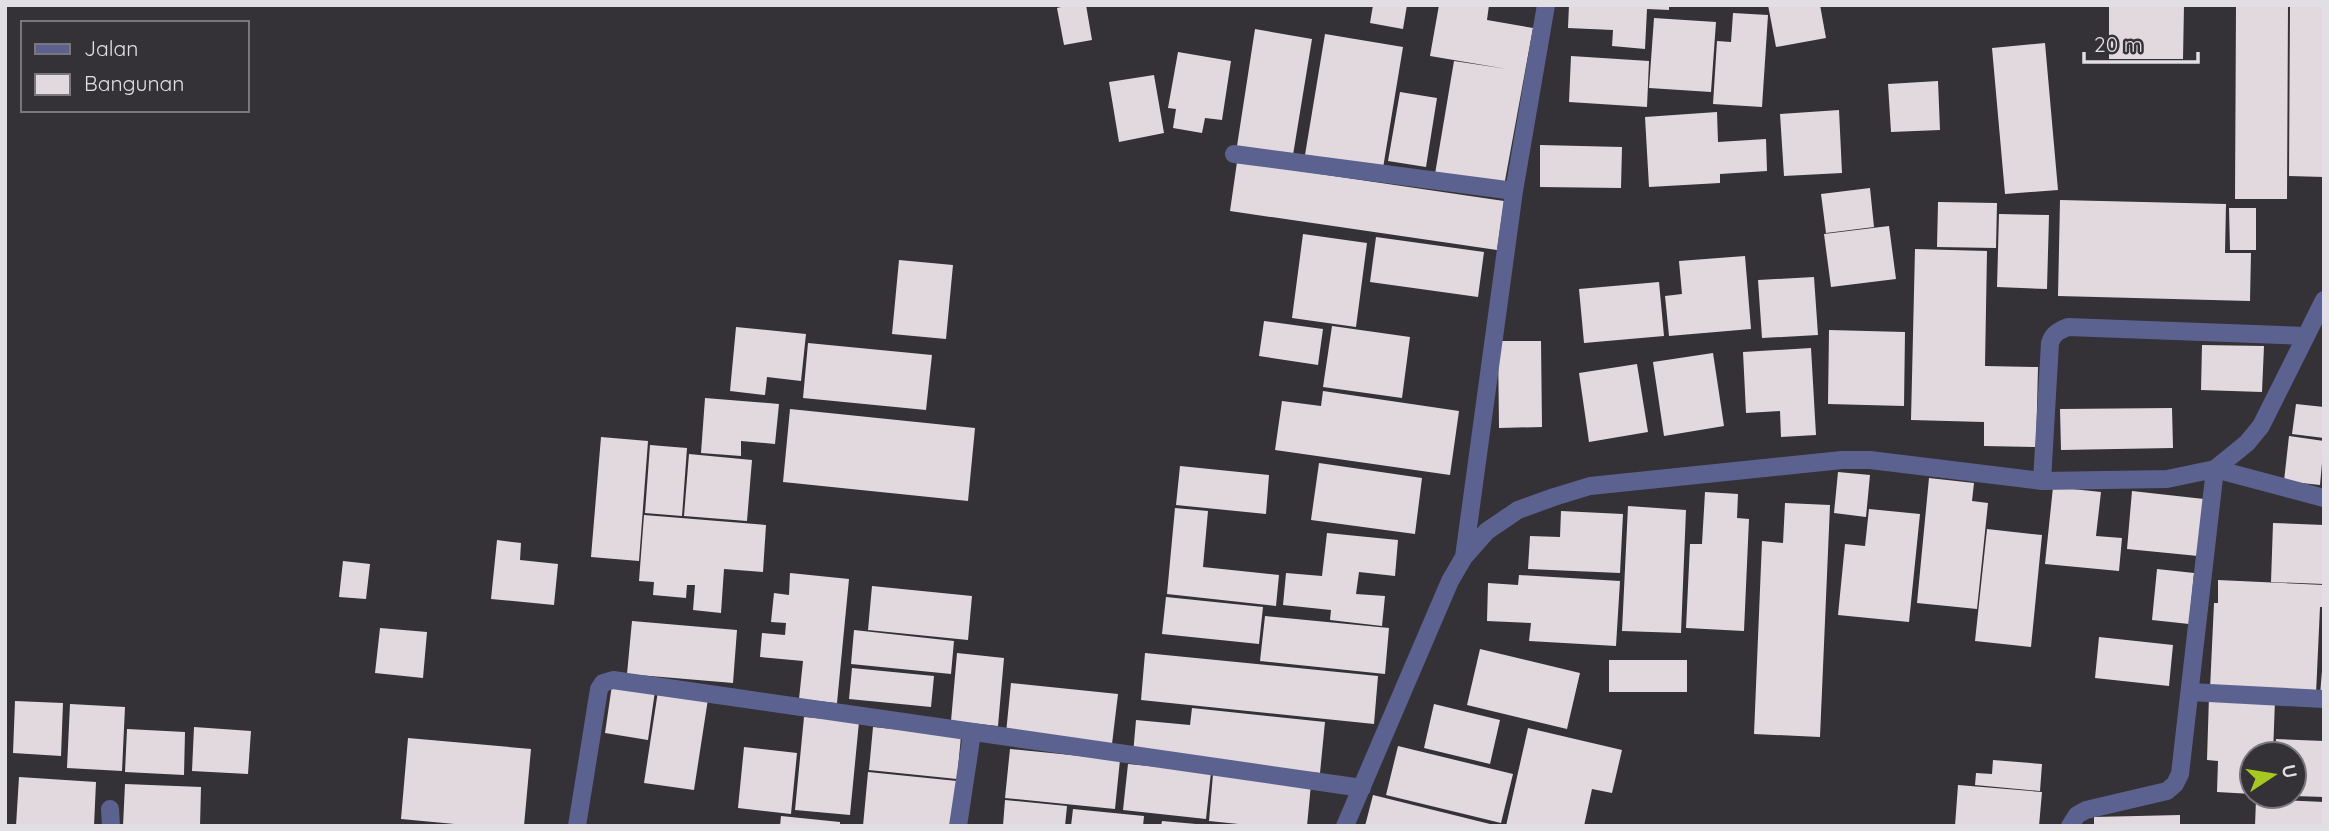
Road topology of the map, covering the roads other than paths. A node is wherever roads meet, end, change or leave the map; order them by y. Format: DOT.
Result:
graph roads {
  1 [pos="1545,5"];
  2 [pos="1234,154"];
  3 [pos="1514,191"];
  4 [pos="2324,300"];
  5 [pos="2305,336"];
  6 [pos="2215,469"];
  7 [pos="2042,481"];
  8 [pos="2324,498"];
  9 [pos="1464,557"];
  10 [pos="2190,692"];
  11 [pos="2324,699"];
  12 [pos="972,733"];
  13 [pos="1362,788"];
  14 [pos="577,826"];
  15 [pos="958,826"];
  16 [pos="1345,826"];
  17 [pos="2070,826"];
  1 -- 3 [label="street"];
  2 -- 3 [label="street"];
  3 -- 9 [label="street"];
  4 -- 5 [label="street"];
  5 -- 6 [label="street"];
  5 -- 7 [label="street"];
  6 -- 7 [label="street"];
  6 -- 8 [label="street"];
  6 -- 10 [label="street"];
  7 -- 9 [label="street"];
  9 -- 13 [label="street"];
  10 -- 11 [label="street"];
  10 -- 17 [label="street"];
  12 -- 13 [label="street"];
  12 -- 14 [label="street"];
  12 -- 15 [label="street"];
  13 -- 16 [label="street"];
}
